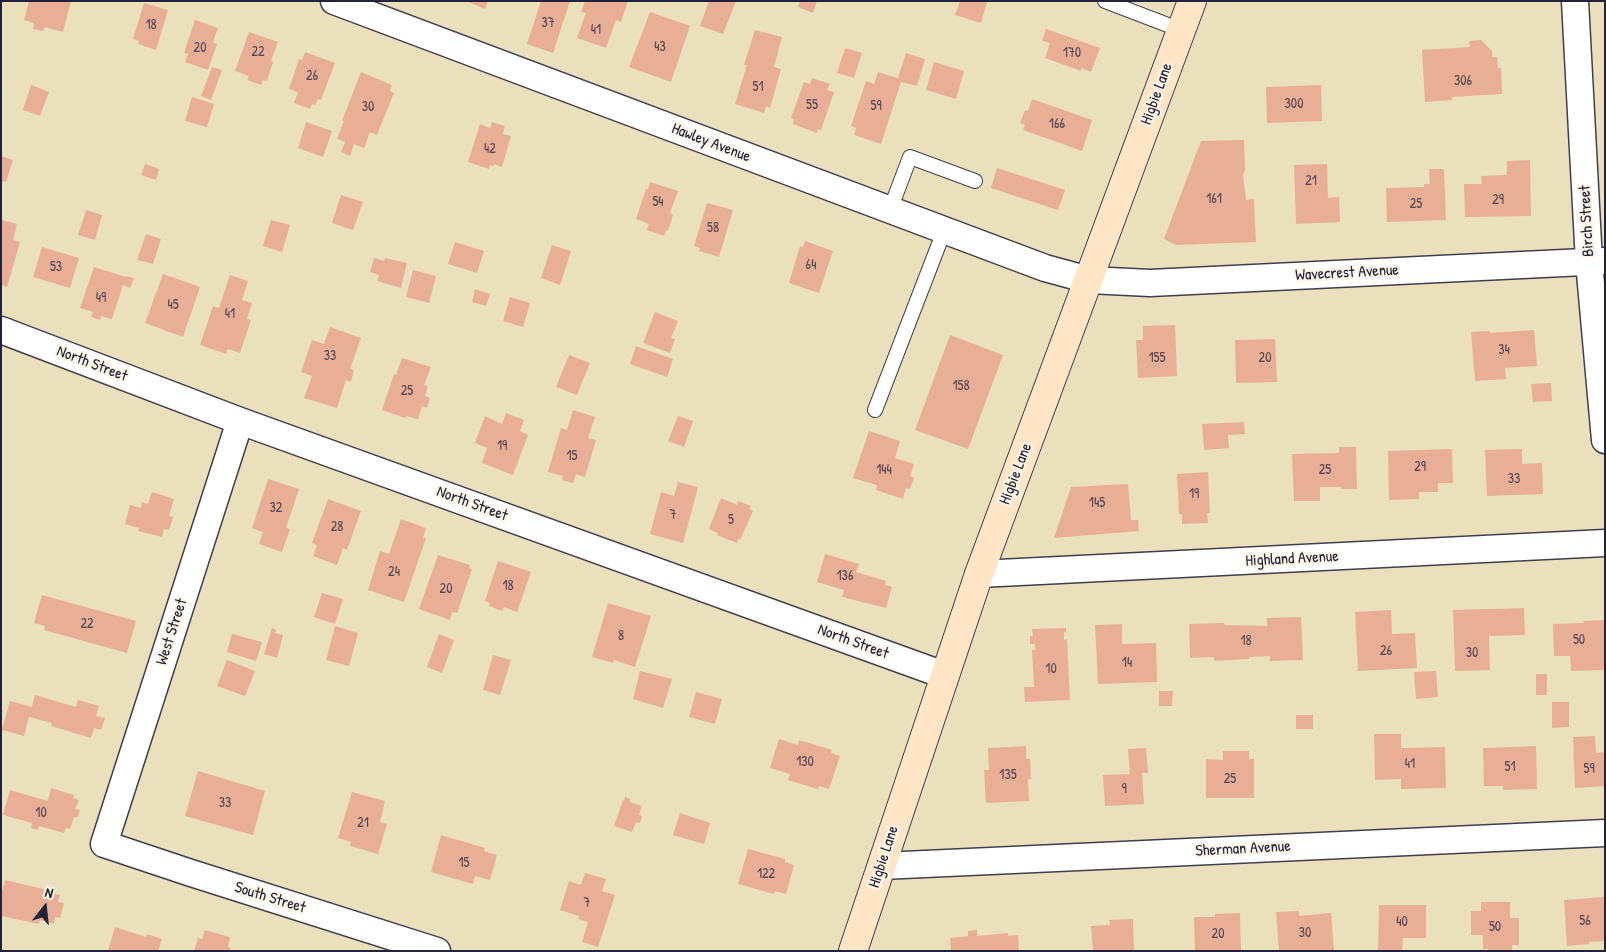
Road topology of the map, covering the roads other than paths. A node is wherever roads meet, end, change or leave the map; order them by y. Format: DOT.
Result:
graph roads {
  1 [pos="334,1"];
  2 [pos="1105,1"];
  3 [pos="1192,1"];
  4 [pos="1575,1"];
  5 [pos="1181,30"];
  6 [pos="975,181"];
  7 [pos="890,210"];
  8 [pos="944,231"];
  9 [pos="1597,261"];
  10 [pos="1089,280"];
  11 [pos="1,330"];
  12 [pos="875,410"];
  13 [pos="240,420"];
  14 [pos="1605,440"];
  15 [pos="1605,543"];
  16 [pos="979,574"];
  17 [pos="944,675"];
  18 [pos="1605,833"];
  19 [pos="104,844"];
  20 [pos="881,866"];
  21 [pos="437,951"];
  22 [pos="853,951"];
  1 -- 7 [label="street, Hawley Avenue"];
  2 -- 5 [label="lane"];
  3 -- 5 [label="main road, Higbie Lane"];
  4 -- 9 [label="street, Birch Street"];
  5 -- 10 [label="main road, Higbie Lane"];
  6 -- 7 [label="lane"];
  7 -- 8 [label="street, Hawley Avenue"];
  8 -- 10 [label="street, Hawley Avenue"];
  8 -- 12 [label="lane"];
  9 -- 10 [label="street, Wavecrest Avenue"];
  9 -- 14 [label="street, Birch Street"];
  10 -- 16 [label="main road, Higbie Lane"];
  11 -- 13 [label="street, North Street"];
  13 -- 17 [label="street, North Street"];
  13 -- 19 [label="street, West Street"];
  15 -- 16 [label="street, Highland Avenue"];
  16 -- 17 [label="main road, Higbie Lane"];
  17 -- 20 [label="main road, Higbie Lane"];
  18 -- 20 [label="street, Sherman Avenue"];
  19 -- 21 [label="street, South Street"];
  20 -- 22 [label="main road, Higbie Lane"];
}
